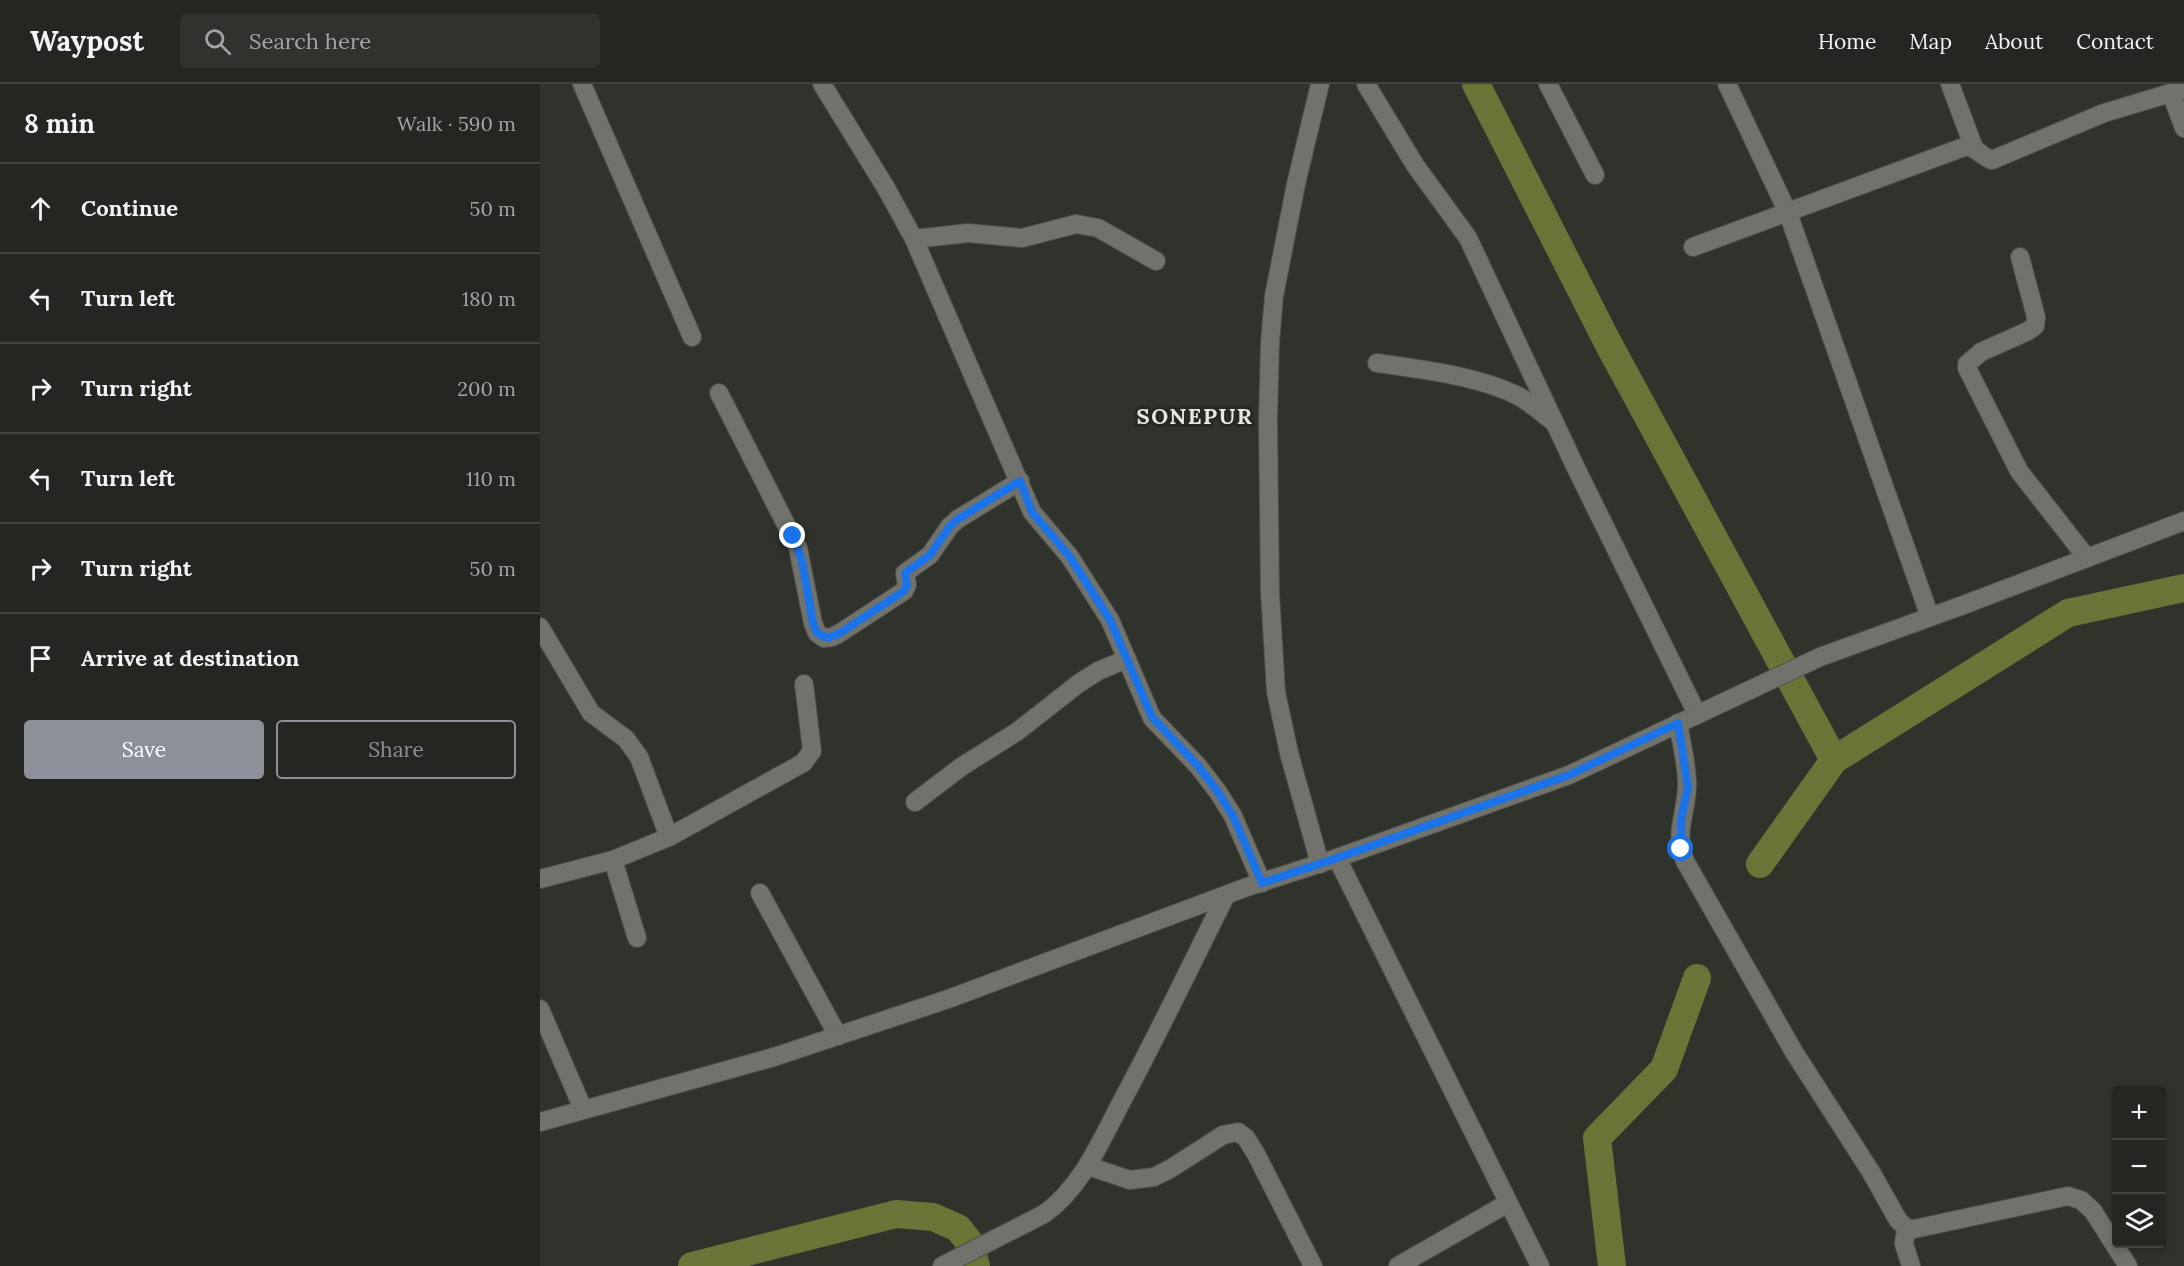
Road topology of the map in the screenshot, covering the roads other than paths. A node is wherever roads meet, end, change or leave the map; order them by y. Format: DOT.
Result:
graph roads {
  1 [pos="582,84"];
  2 [pos="822,84"];
  3 [pos="1320,84"];
  4 [pos="1366,84"];
  5 [pos="1548,84"];
  6 [pos="1727,84"];
  7 [pos="1950,84"];
  8 [pos="2177,91"];
  9 [pos="2184,128"];
  10 [pos="1974,148"];
  11 [pos="1595,175"];
  12 [pos="1788,213"];
  13 [pos="914,239"];
  14 [pos="1693,247"];
  15 [pos="2020,257"];
  16 [pos="1155,261"];
  17 [pos="692,337"];
  18 [pos="1377,363"];
  19 [pos="719,393"];
  20 [pos="1557,425"];
  21 [pos="1020,481"];
  22 [pos="2184,520"];
  23 [pos="2087,558"];
  24 [pos="1930,617"];
  25 [pos="540,627"];
  26 [pos="1127,659"];
  27 [pos="804,684"];
  28 [pos="1697,714"];
  29 [pos="1678,723"];
  30 [pos="915,802"];
  31 [pos="669,837"];
  32 [pos="613,860"];
  33 [pos="1329,861"];
  34 [pos="540,879"];
  35 [pos="1262,883"];
  36 [pos="760,893"];
  37 [pos="1226,895"];
  38 [pos="637,938"];
  39 [pos="540,1009"];
  40 [pos="838,1036"];
  41 [pos="583,1109"];
  42 [pos="540,1122"];
  43 [pos="1088,1166"];
  44 [pos="1508,1203"];
  45 [pos="1906,1228"];
  46 [pos="942,1266"];
  47 [pos="1313,1266"];
  48 [pos="1398,1266"];
  49 [pos="1540,1266"];
  50 [pos="1911,1266"];
  51 [pos="2128,1266"];
  1 -- 17 [label="street"];
  2 -- 13 [label="street"];
  3 -- 33 [label="street"];
  4 -- 20 [label="street"];
  5 -- 11 [label="street"];
  6 -- 12 [label="street"];
  7 -- 10 [label="street"];
  8 -- 9 [label="street"];
  8 -- 10 [label="street"];
  10 -- 12 [label="street"];
  12 -- 14 [label="street"];
  12 -- 24 [label="street"];
  13 -- 16 [label="street"];
  13 -- 21 [label="street"];
  15 -- 23 [label="street"];
  18 -- 20 [label="street"];
  19 -- 21 [label="street"];
  20 -- 28 [label="street"];
  21 -- 26 [label="street"];
  22 -- 23 [label="street"];
  23 -- 24 [label="street"];
  24 -- 28 [label="street"];
  25 -- 31 [label="street"];
  26 -- 30 [label="street"];
  26 -- 35 [label="street"];
  27 -- 31 [label="street"];
  28 -- 29 [label="street"];
  29 -- 33 [label="street"];
  29 -- 45 [label="street"];
  31 -- 32 [label="street"];
  32 -- 34 [label="street"];
  32 -- 38 [label="street"];
  33 -- 35 [label="street"];
  33 -- 44 [label="street"];
  35 -- 37 [label="street"];
  36 -- 40 [label="street"];
  37 -- 40 [label="street"];
  37 -- 43 [label="street"];
  39 -- 41 [label="street"];
  40 -- 41 [label="street"];
  41 -- 42 [label="street"];
  43 -- 46 [label="street"];
  43 -- 47 [label="street"];
  44 -- 48 [label="street"];
  44 -- 49 [label="street"];
  45 -- 50 [label="street"];
  45 -- 51 [label="street"];
}
